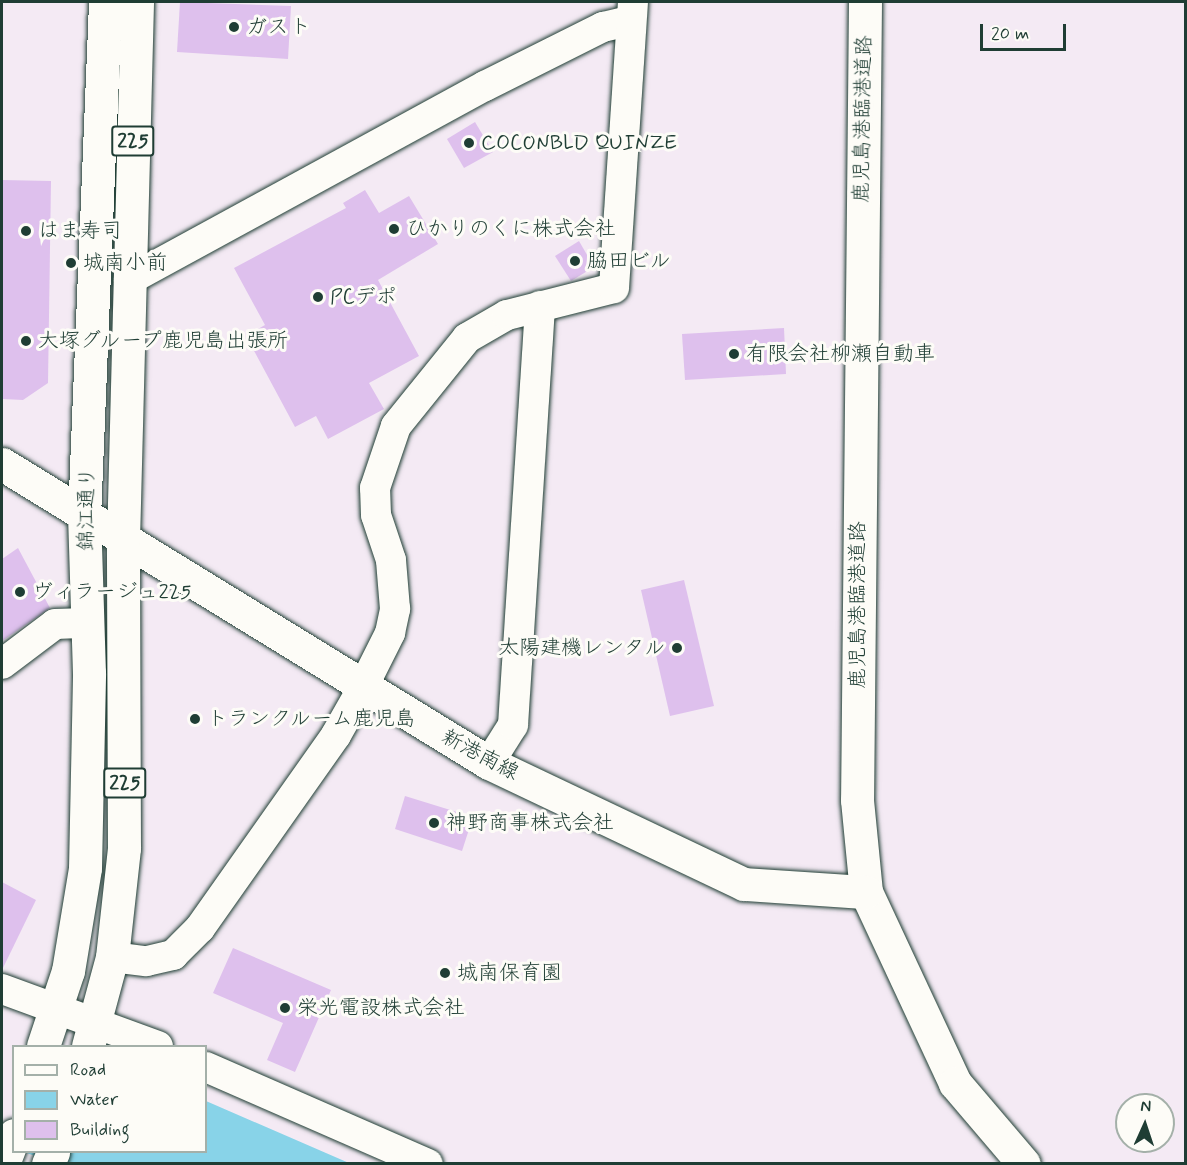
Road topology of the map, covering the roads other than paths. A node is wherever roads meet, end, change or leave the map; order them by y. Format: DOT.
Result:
graph roads {
  1 [pos="105,2"];
  2 [pos="138,2"];
  3 [pos="865,2"];
  4 [pos="631,11"];
  5 [pos="129,280"];
  6 [pos="540,306"];
  7 [pos="2,464"];
  8 [pos="84,517"];
  9 [pos="123,541"];
  10 [pos="87,623"];
  11 [pos="2,664"];
  12 [pos="362,689"];
  13 [pos="489,763"];
  14 [pos="866,892"];
  15 [pos="112,957"];
  16 [pos="2,989"];
  17 [pos="50,1026"];
  18 [pos="91,1036"];
  19 [pos="146,1045"];
  20 [pos="207,1067"];
  21 [pos="428,1164"];
  22 [pos="1024,1164"];
  1 -- 8 [label="main road, 錦江通り / 225"];
  2 -- 5 [label="main road, 錦江通り / 225"];
  3 -- 14 [label="main road, 鹿児島港臨港道路"];
  4 -- 5 [label="street"];
  4 -- 6 [label="street"];
  5 -- 9 [label="main road, 錦江通り / 225"];
  6 -- 12 [label="street"];
  6 -- 13 [label="street"];
  7 -- 8 [label="main road, 新港南線"];
  8 -- 9 [label="main road, 新港南線"];
  8 -- 10 [label="main road, 錦江通り / 225"];
  9 -- 12 [label="main road, 新港南線"];
  9 -- 15 [label="main road, 錦江通り / 225"];
  10 -- 11 [label="street"];
  10 -- 17 [label="main road, 錦江通り / 225"];
  12 -- 13 [label="main road, 新港南線"];
  12 -- 15 [label="street"];
  13 -- 14 [label="main road, 新港南線"];
  14 -- 22 [label="main road, 鹿児島港臨港道路"];
  15 -- 18 [label="main road, 錦江通り / 225"];
  16 -- 17 [label="street"];
  17 -- 18 [label="street"];
  18 -- 19 [label="street"];
  20 -- 21 [label="street"];
}
